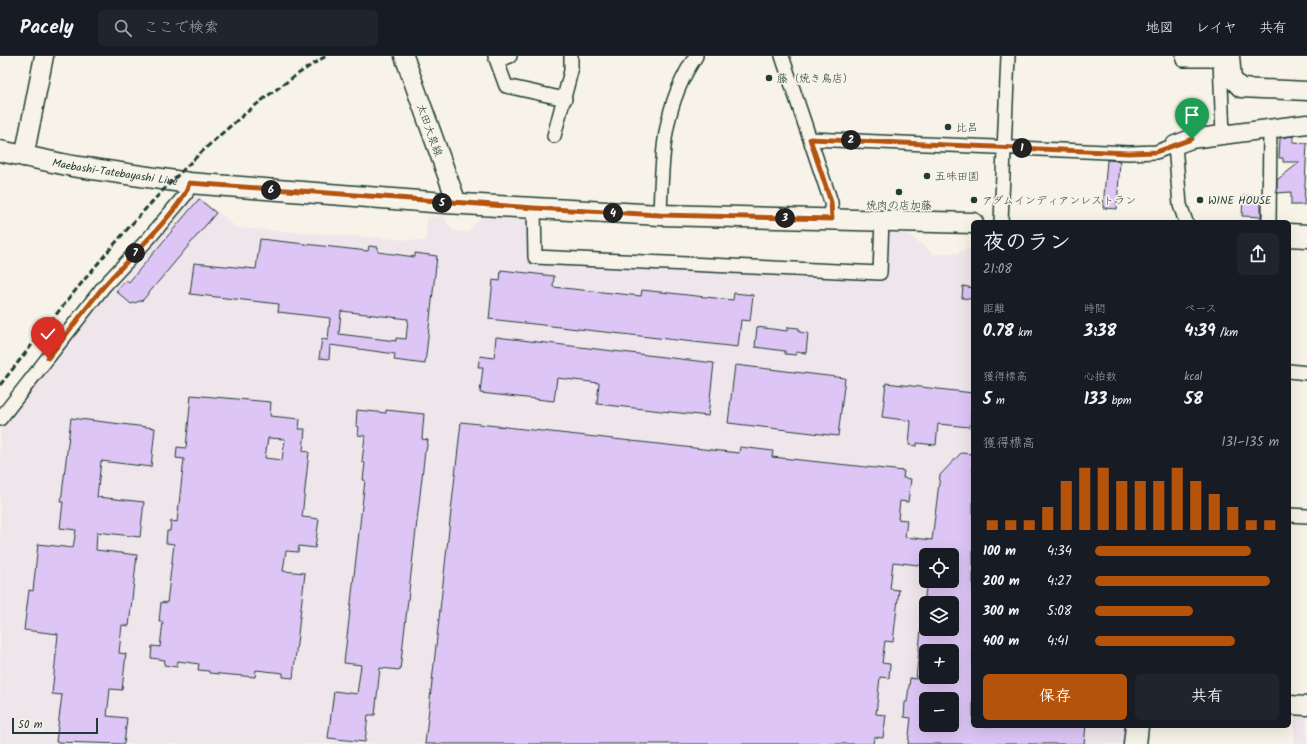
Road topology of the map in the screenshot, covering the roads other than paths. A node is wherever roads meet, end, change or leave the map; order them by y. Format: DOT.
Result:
graph roads {
  1 [pos="44,56"];
  2 [pos="393,56"];
  3 [pos="404,56"];
  4 [pos="510,56"];
  5 [pos="571,56"];
  6 [pos="696,56"];
  7 [pos="782,56"];
  8 [pos="1008,56"];
  9 [pos="1183,56"];
  10 [pos="1230,56"];
  11 [pos="496,59"];
  12 [pos="1307,91"];
  13 [pos="565,99"];
  14 [pos="1307,124"];
  15 [pos="1270,129"];
  16 [pos="1224,135"];
  17 [pos="554,136"];
  18 [pos="810,139"];
  19 [pos="1175,145"];
  20 [pos="1004,147"];
  21 [pos="0,151"];
  22 [pos="24,156"];
  23 [pos="189,183"];
  24 [pos="451,203"];
  25 [pos="534,208"];
  26 [pos="660,215"];
  27 [pos="832,219"];
  28 [pos="882,220"];
  29 [pos="1001,220"];
  30 [pos="1185,220"];
  31 [pos="1269,220"];
  32 [pos="971,223"];
  33 [pos="1291,235"];
  34 [pos="1307,236"];
  35 [pos="1291,371"];
  36 [pos="1307,373"];
  37 [pos="0,419"];
  38 [pos="1291,515"];
  39 [pos="1307,516"];
  40 [pos="1291,705"];
  41 [pos="1307,706"];
  42 [pos="1137,728"];
  43 [pos="1135,744"];
  1 -- 22 [label="street"];
  2 -- 24 [label="street, 太田大泉線"];
  3 -- 24 [label="street, 太田大泉線"];
  4 -- 11 [label="street"];
  5 -- 13 [label="street"];
  6 -- 26 [label="street"];
  7 -- 18 [label="street"];
  8 -- 20 [label="street"];
  9 -- 16 [label="street"];
  10 -- 12 [label="street"];
  11 -- 13 [label="street"];
  13 -- 17 [label="street"];
  14 -- 15 [label="street"];
  15 -- 16 [label="street"];
  15 -- 31 [label="street"];
  16 -- 19 [label="street"];
  18 -- 20 [label="street"];
  18 -- 27 [label="street"];
  19 -- 20 [label="street"];
  19 -- 30 [label="street"];
  20 -- 29 [label="street"];
  21 -- 22 [label="main road, Maebashi-Tatebayashi Line"];
  22 -- 23 [label="main road, Maebashi-Tatebayashi Line"];
  23 -- 24 [label="main road, Maebashi-Tatebayashi Line"];
  23 -- 37 [label="street"];
  24 -- 25 [label="main road, Maebashi-Tatebayashi Line"];
  25 -- 26 [label="main road, Maebashi-Tatebayashi Line"];
  25 -- 28 [label="street"];
  26 -- 27 [label="main road, Maebashi-Tatebayashi Line"];
  27 -- 28 [label="main road, Maebashi-Tatebayashi Line"];
  28 -- 32 [label="main road, Maebashi-Tatebayashi Line"];
  33 -- 34 [label="highway"];
  35 -- 36 [label="street"];
  38 -- 39 [label="street"];
  40 -- 41 [label="street"];
  42 -- 43 [label="highway"];
}
